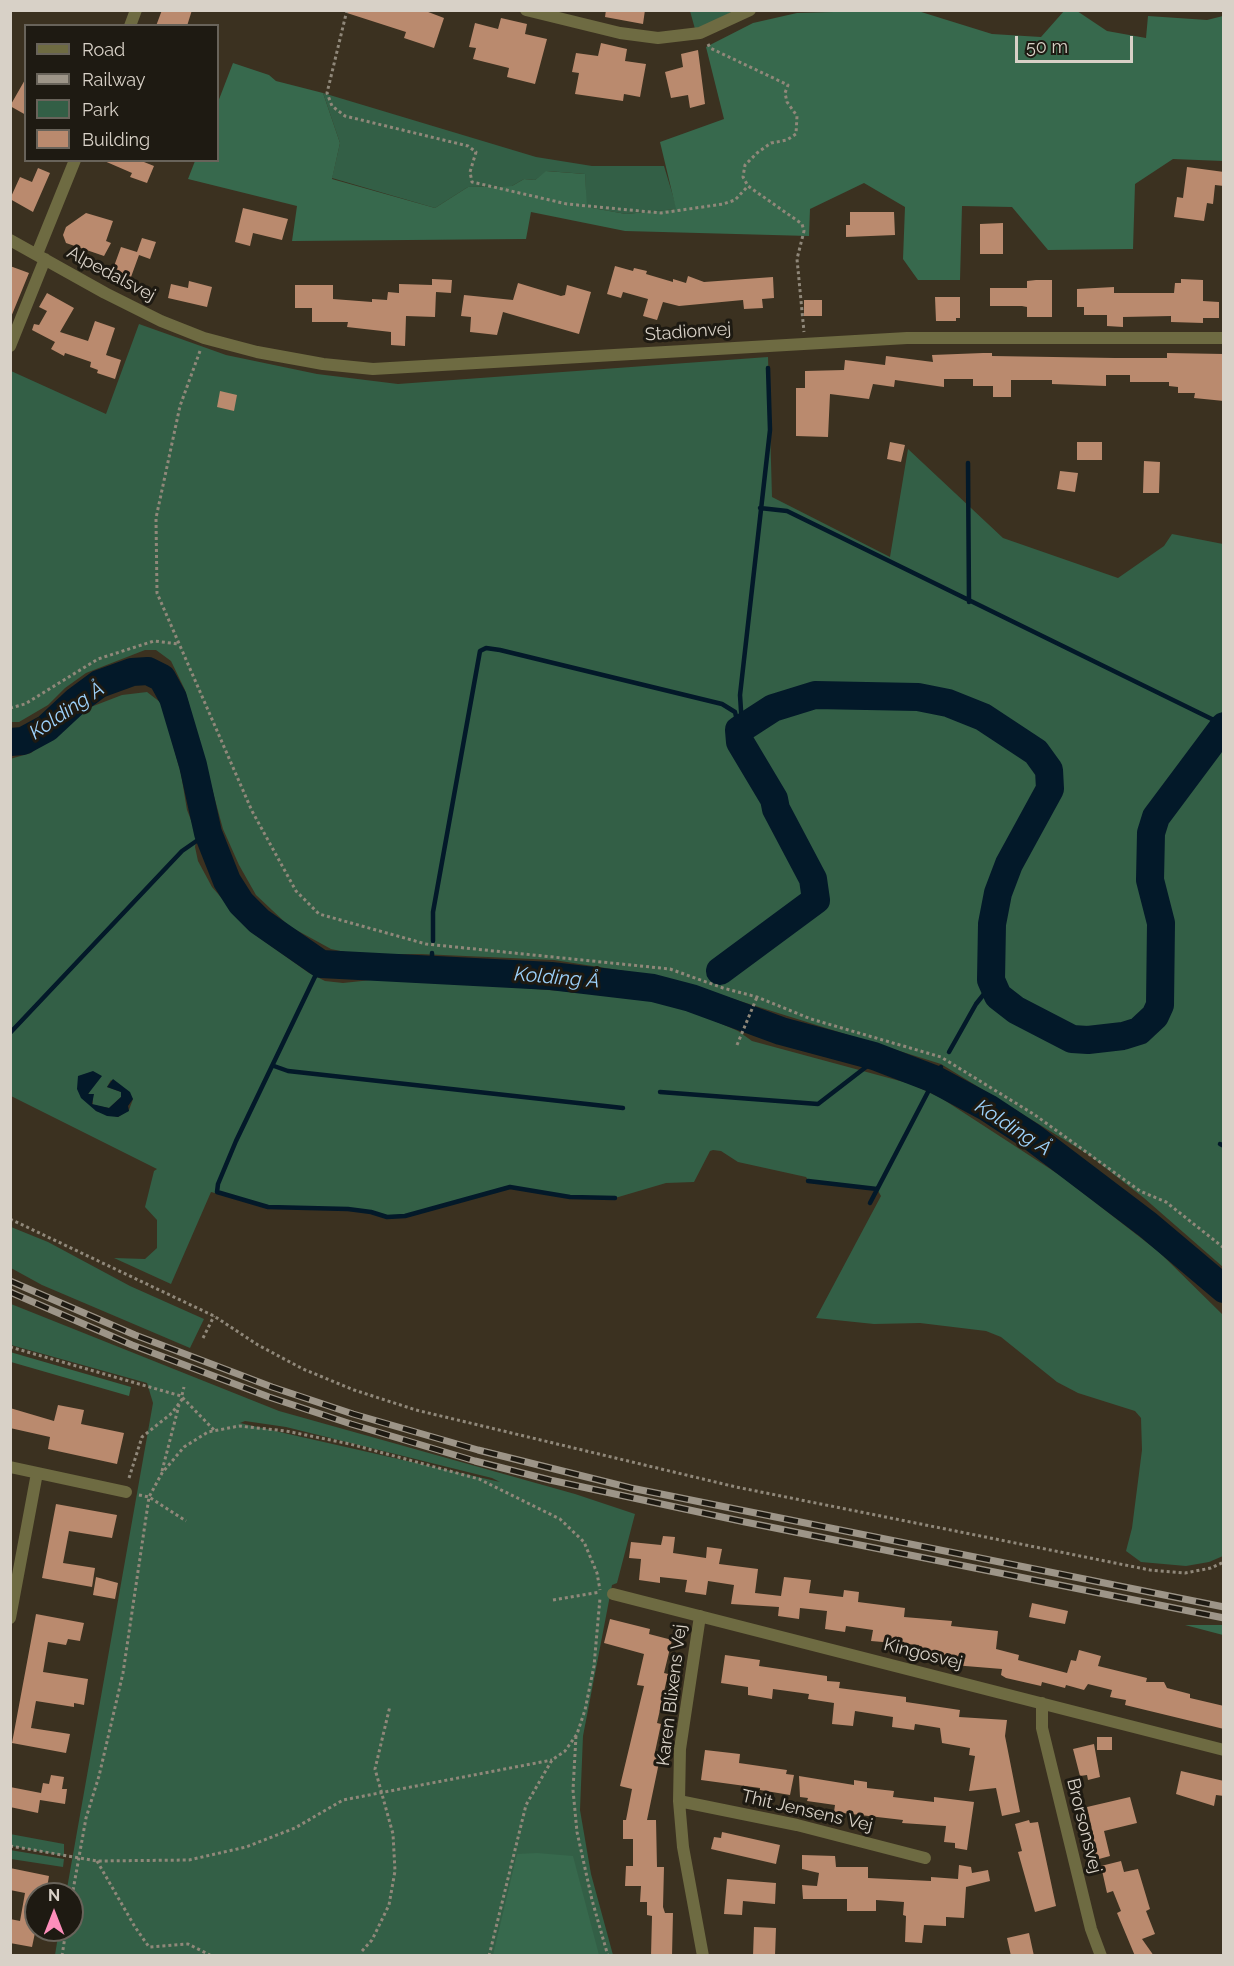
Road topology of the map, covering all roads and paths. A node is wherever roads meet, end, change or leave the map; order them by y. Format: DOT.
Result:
graph roads {
  1 [pos="347,10"];
  2 [pos="526,10"];
  3 [pos="750,10"];
  4 [pos="700,33"];
  5 [pos="74,162"];
  6 [pos="748,186"];
  7 [pos="10,240"];
  8 [pos="41,256"];
  9 [pos="161,321"];
  10 [pos="204,338"];
  11 [pos="1224,338"];
  12 [pos="805,343"];
  13 [pos="10,346"];
  14 [pos="178,644"];
  15 [pos="10,708"];
  16 [pos="757,997"];
  17 [pos="737,1045"];
  18 [pos="10,1219"];
  19 [pos="1223,1248"];
  20 [pos="214,1316"];
  21 [pos="203,1338"];
  22 [pos="10,1347"];
  23 [pos="184,1387"];
  24 [pos="182,1397"];
  25 [pos="180,1403"];
  26 [pos="214,1430"];
  27 [pos="10,1467"];
  28 [pos="37,1473"];
  29 [pos="162,1473"];
  30 [pos="126,1492"];
  31 [pos="149,1497"];
  32 [pos="186,1521"];
  33 [pos="1224,1562"];
  34 [pos="607,1593"];
  35 [pos="553,1600"];
  36 [pos="700,1616"];
  37 [pos="10,1618"];
  38 [pos="1042,1703"];
  39 [pos="390,1706"];
  40 [pos="577,1734"];
  41 [pos="1224,1750"];
  42 [pos="552,1760"];
  43 [pos="381,1791"];
  44 [pos="679,1801"];
  45 [pos="10,1846"];
  46 [pos="925,1858"];
  47 [pos="79,1859"];
  48 [pos="97,1861"];
  49 [pos="75,1882"];
  50 [pos="362,1951"];
  51 [pos="210,1955"];
  52 [pos="489,1956"];
  53 [pos="608,1956"];
  54 [pos="703,1956"];
  55 [pos="1101,1956"];
  1 -- 6 [label="path"];
  2 -- 4 [label="street"];
  3 -- 4 [label="street"];
  4 -- 6 [label="path"];
  5 -- 8 [label="street"];
  6 -- 12 [label="path"];
  7 -- 8 [label="street, Alpedalsvej"];
  8 -- 9 [label="street, Alpedalsvej"];
  8 -- 13 [label="street, Alpedalsvej"];
  9 -- 10 [label="street, Stadionvej"];
  10 -- 12 [label="street, Stadionvej"];
  10 -- 14 [label="path"];
  11 -- 12 [label="street, Stadionvej"];
  14 -- 15 [label="path"];
  14 -- 16 [label="path"];
  16 -- 17 [label="path"];
  16 -- 19 [label="path"];
  18 -- 20 [label="path"];
  20 -- 21 [label="path"];
  20 -- 33 [label="path"];
  22 -- 24 [label="path"];
  23 -- 24 [label="path"];
  24 -- 25 [label="path"];
  24 -- 26 [label="path"];
  25 -- 29 [label="path"];
  25 -- 30 [label="path"];
  26 -- 29 [label="path"];
  26 -- 34 [label="path"];
  27 -- 28 [label="street"];
  28 -- 30 [label="street"];
  28 -- 37 [label="street"];
  29 -- 31 [label="path"];
  31 -- 32 [label="path"];
  31 -- 47 [label="path"];
  34 -- 35 [label="path"];
  34 -- 36 [label="street, Kingosvej"];
  34 -- 40 [label="path"];
  36 -- 38 [label="street, Kingosvej"];
  36 -- 44 [label="street, Karen Blixens Vej"];
  38 -- 41 [label="street, Kingosvej"];
  38 -- 55 [label="street, Brorsonsvej"];
  39 -- 43 [label="path"];
  40 -- 42 [label="path"];
  40 -- 53 [label="path"];
  42 -- 43 [label="path"];
  42 -- 52 [label="path"];
  43 -- 48 [label="path"];
  43 -- 50 [label="path"];
  44 -- 46 [label="street, Thit Jensens Vej"];
  44 -- 54 [label="street, Karen Blixens Vej"];
  45 -- 47 [label="path"];
  47 -- 48 [label="path"];
  47 -- 49 [label="path"];
  48 -- 51 [label="path"];
}
